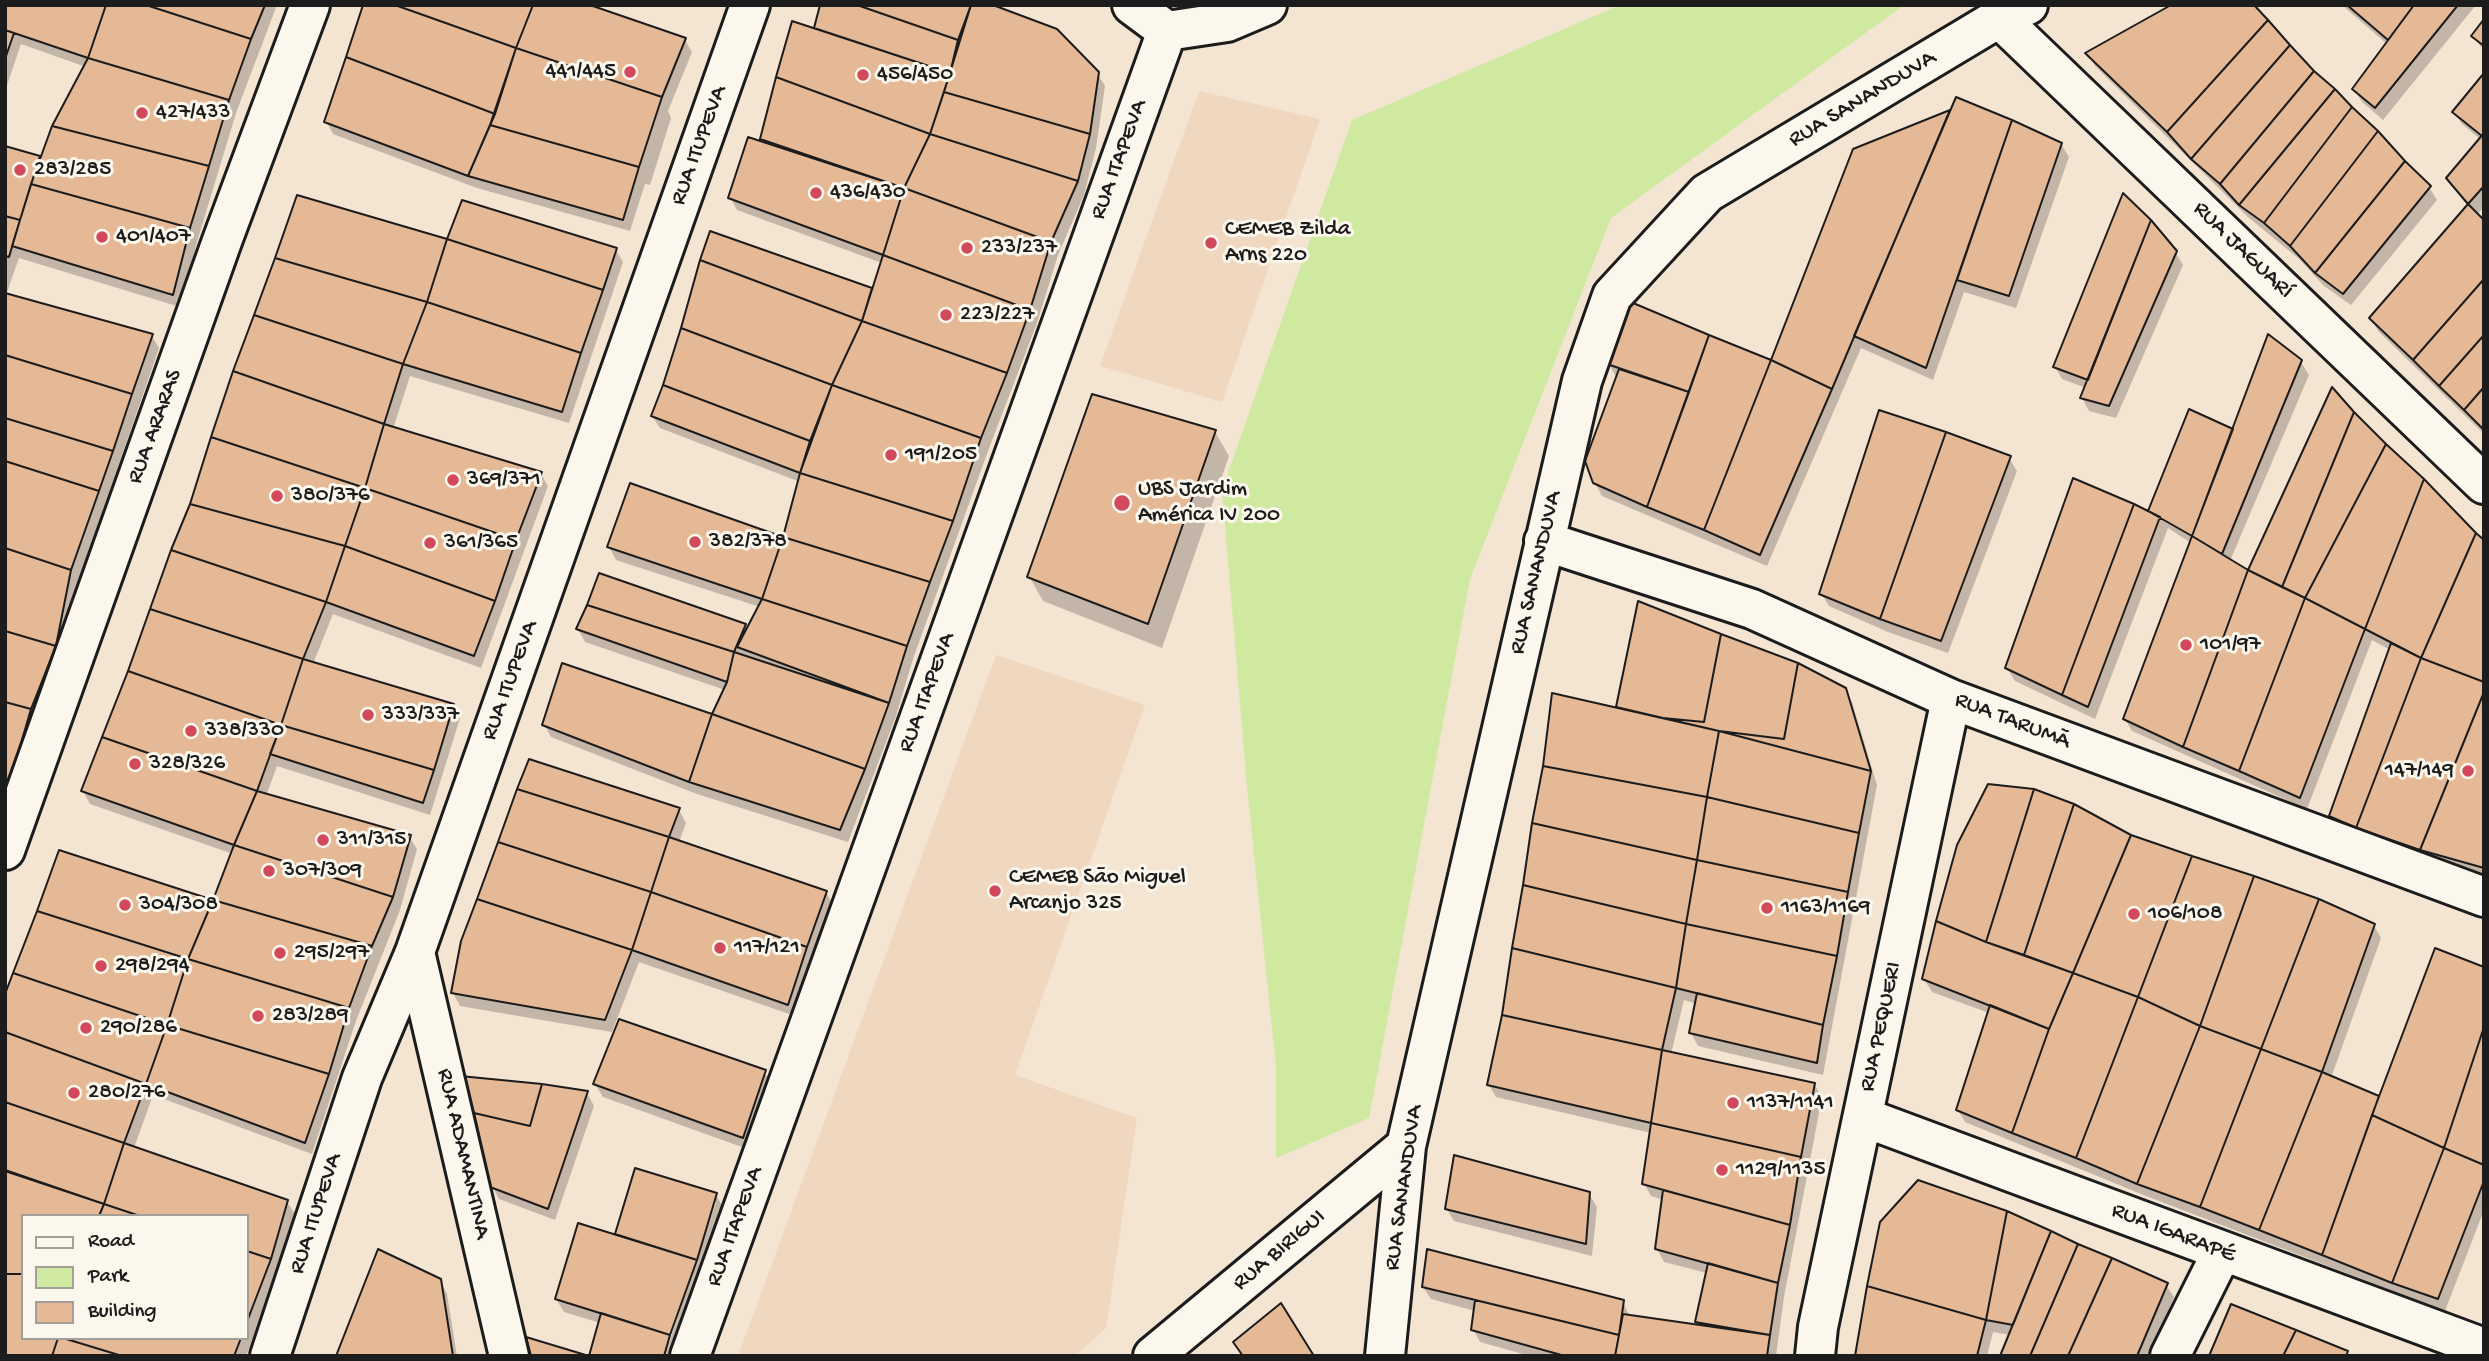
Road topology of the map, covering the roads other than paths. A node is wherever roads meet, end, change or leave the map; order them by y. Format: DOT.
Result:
graph roads {
  1 [pos="310,5"];
  2 [pos="750,5"];
  3 [pos="1132,5"];
  4 [pos="1267,5"];
  5 [pos="2014,11"];
  6 [pos="1167,31"];
  7 [pos="2484,484"];
  8 [pos="1544,541"];
  9 [pos="1951,699"];
  10 [pos="5,850"];
  11 [pos="2484,897"];
  12 [pos="415,952"];
  13 [pos="1863,1117"];
  14 [pos="1406,1146"];
  15 [pos="2221,1252"];
  16 [pos="2484,1348"];
  17 [pos="270,1356"];
  18 [pos="509,1356"];
  19 [pos="690,1356"];
  20 [pos="1153,1356"];
  21 [pos="1384,1356"];
  22 [pos="1815,1356"];
  23 [pos="2170,1356"];
  1 -- 10 [label="street, RUA ARARAS"];
  2 -- 12 [label="street, RUA ITUPEVA"];
  3 -- 6 [label="street"];
  4 -- 6 [label="street"];
  5 -- 7 [label="street, RUA JAGUARÍ"];
  5 -- 8 [label="street, RUA SANANDUVA"];
  6 -- 19 [label="street, RUA ITAPEVA"];
  8 -- 9 [label="street, RUA TARUMÃ"];
  8 -- 14 [label="street, RUA SANANDUVA"];
  9 -- 11 [label="street, RUA TARUMÃ"];
  9 -- 13 [label="street, RUA PEQUERI"];
  12 -- 17 [label="street, RUA ITUPEVA"];
  12 -- 18 [label="street, RUA ADAMANTINA"];
  13 -- 15 [label="street, RUA IGARAPÉ"];
  13 -- 22 [label="street, RUA PEQUERI"];
  14 -- 20 [label="street, RUA BIRIGUI"];
  14 -- 21 [label="street, RUA SANANDUVA"];
  15 -- 16 [label="street, RUA IGARAPÉ"];
  15 -- 23 [label="street"];
}
